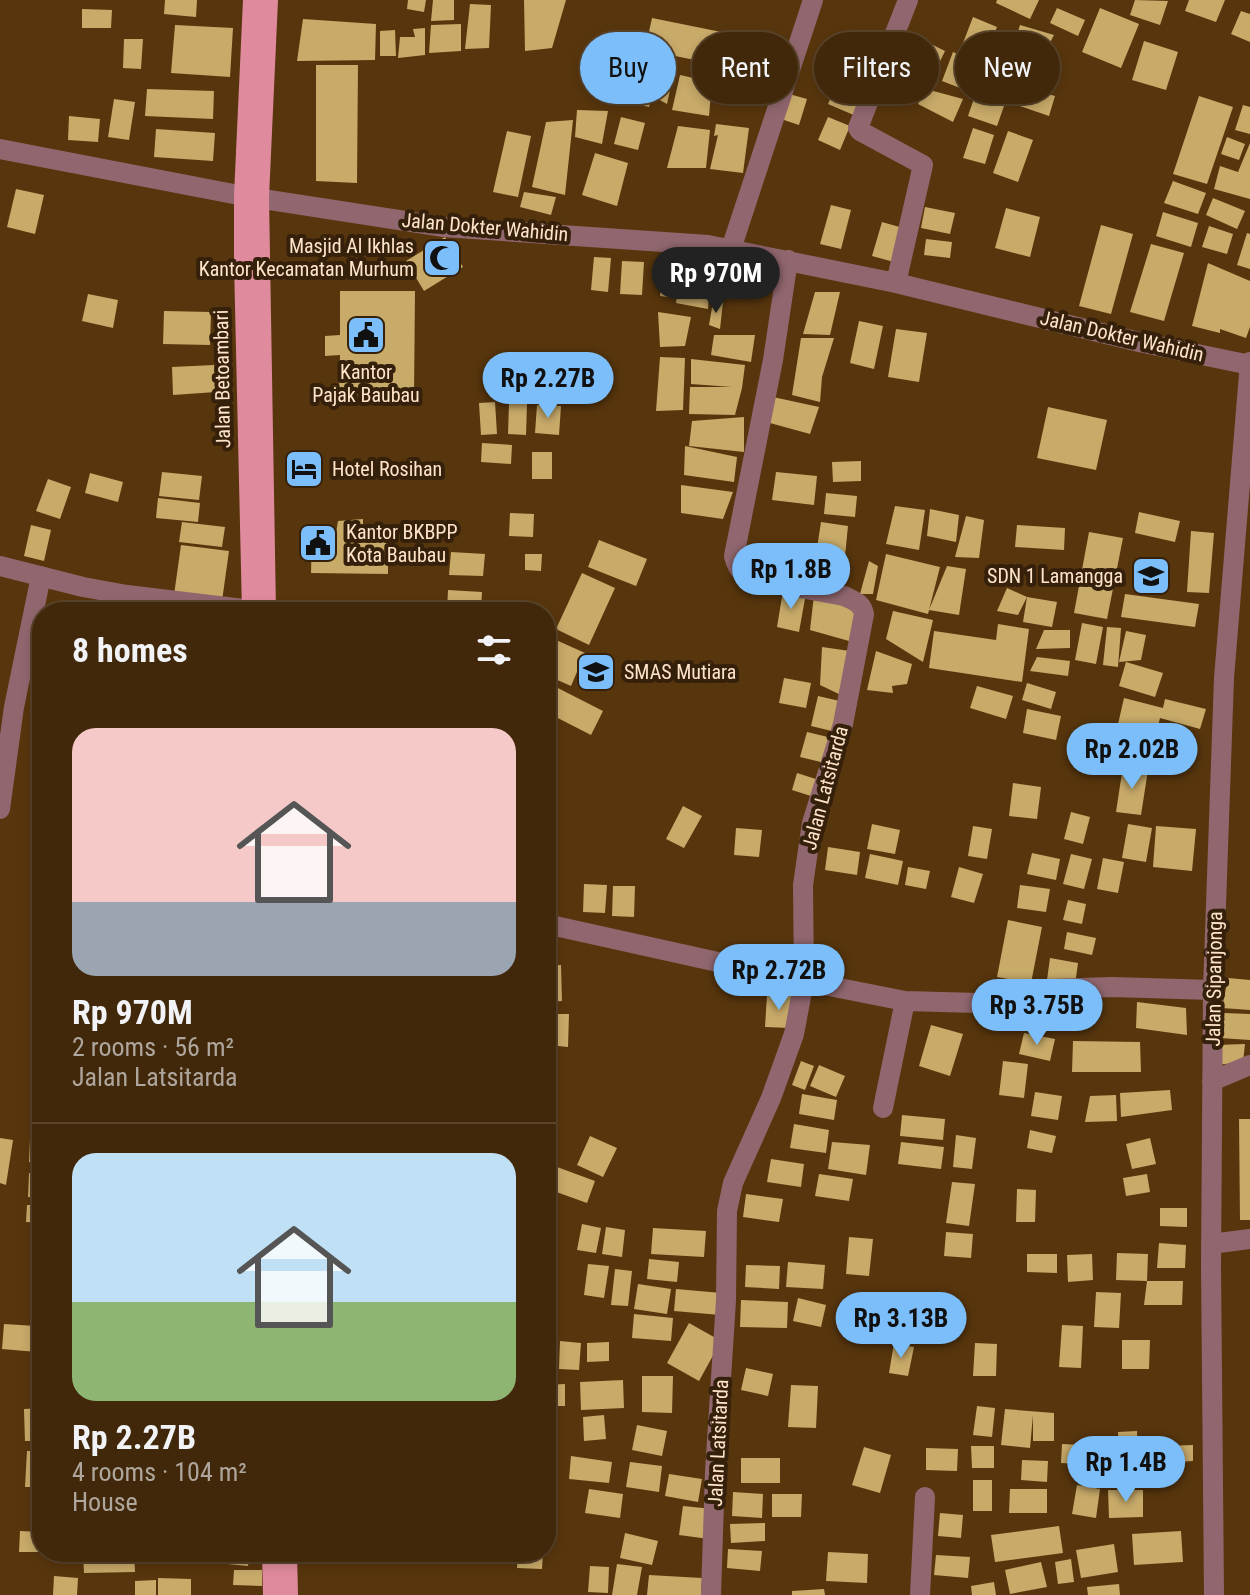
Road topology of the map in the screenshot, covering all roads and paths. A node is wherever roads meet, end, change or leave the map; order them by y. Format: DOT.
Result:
graph roads {
  1 [pos="253,0"];
  2 [pos="268,0"];
  3 [pos="813,0"];
  4 [pos="908,0"];
  5 [pos="0,149"];
  6 [pos="252,196"];
  7 [pos="731,249"];
  8 [pos="788,260"];
  9 [pos="896,283"];
  10 [pos="1250,364"];
  11 [pos="0,566"];
  12 [pos="41,576"];
  13 [pos="36,602"];
  14 [pos="184,602"];
  15 [pos="257,602"];
  16 [pos="32,620"];
  17 [pos="0,809"];
  18 [pos="556,926"];
  19 [pos="804,981"];
  20 [pos="1213,990"];
  21 [pos="905,1001"];
  22 [pos="1250,1065"];
  23 [pos="1212,1081"];
  24 [pos="883,1108"];
  25 [pos="1250,1239"];
  26 [pos="1211,1244"];
  27 [pos="925,1497"];
  28 [pos="272,1562"];
  29 [pos="287,1562"];
  30 [pos="273,1595"];
  31 [pos="288,1595"];
  32 [pos="711,1595"];
  33 [pos="920,1595"];
  34 [pos="1214,1595"];
  1 -- 6 [label="main road, Jalan Betoambari"];
  2 -- 6 [label="main road, Jalan Betoambari"];
  3 -- 7 [label="street"];
  4 -- 9 [label="street"];
  5 -- 6 [label="street, Jalan Dokter Wahidin"];
  6 -- 7 [label="street, Jalan Dokter Wahidin"];
  6 -- 15 [label="main road, Jalan Betoambari"];
  7 -- 8 [label="street, Jalan Dokter Wahidin"];
  8 -- 9 [label="street, Jalan Dokter Wahidin"];
  8 -- 19 [label="street, Jalan Latsitarda"];
  9 -- 10 [label="street, Jalan Dokter Wahidin"];
  10 -- 20 [label="street, Jalan Sipanjonga"];
  11 -- 12 [label="street"];
  12 -- 13 [label="street"];
  12 -- 14 [label="street"];
  16 -- 17 [label="street"];
  18 -- 19 [label="street"];
  19 -- 21 [label="street"];
  19 -- 32 [label="street, Jalan Latsitarda"];
  20 -- 21 [label="street"];
  20 -- 23 [label="street, Jalan Sipanjonga"];
  21 -- 24 [label="street"];
  22 -- 23 [label="street"];
  23 -- 26 [label="street, Jalan Sipanjonga"];
  25 -- 26 [label="street"];
  26 -- 34 [label="street, Jalan Sipanjonga"];
  27 -- 33 [label="street"];
  28 -- 30 [label="main road"];
  29 -- 31 [label="main road"];
}
